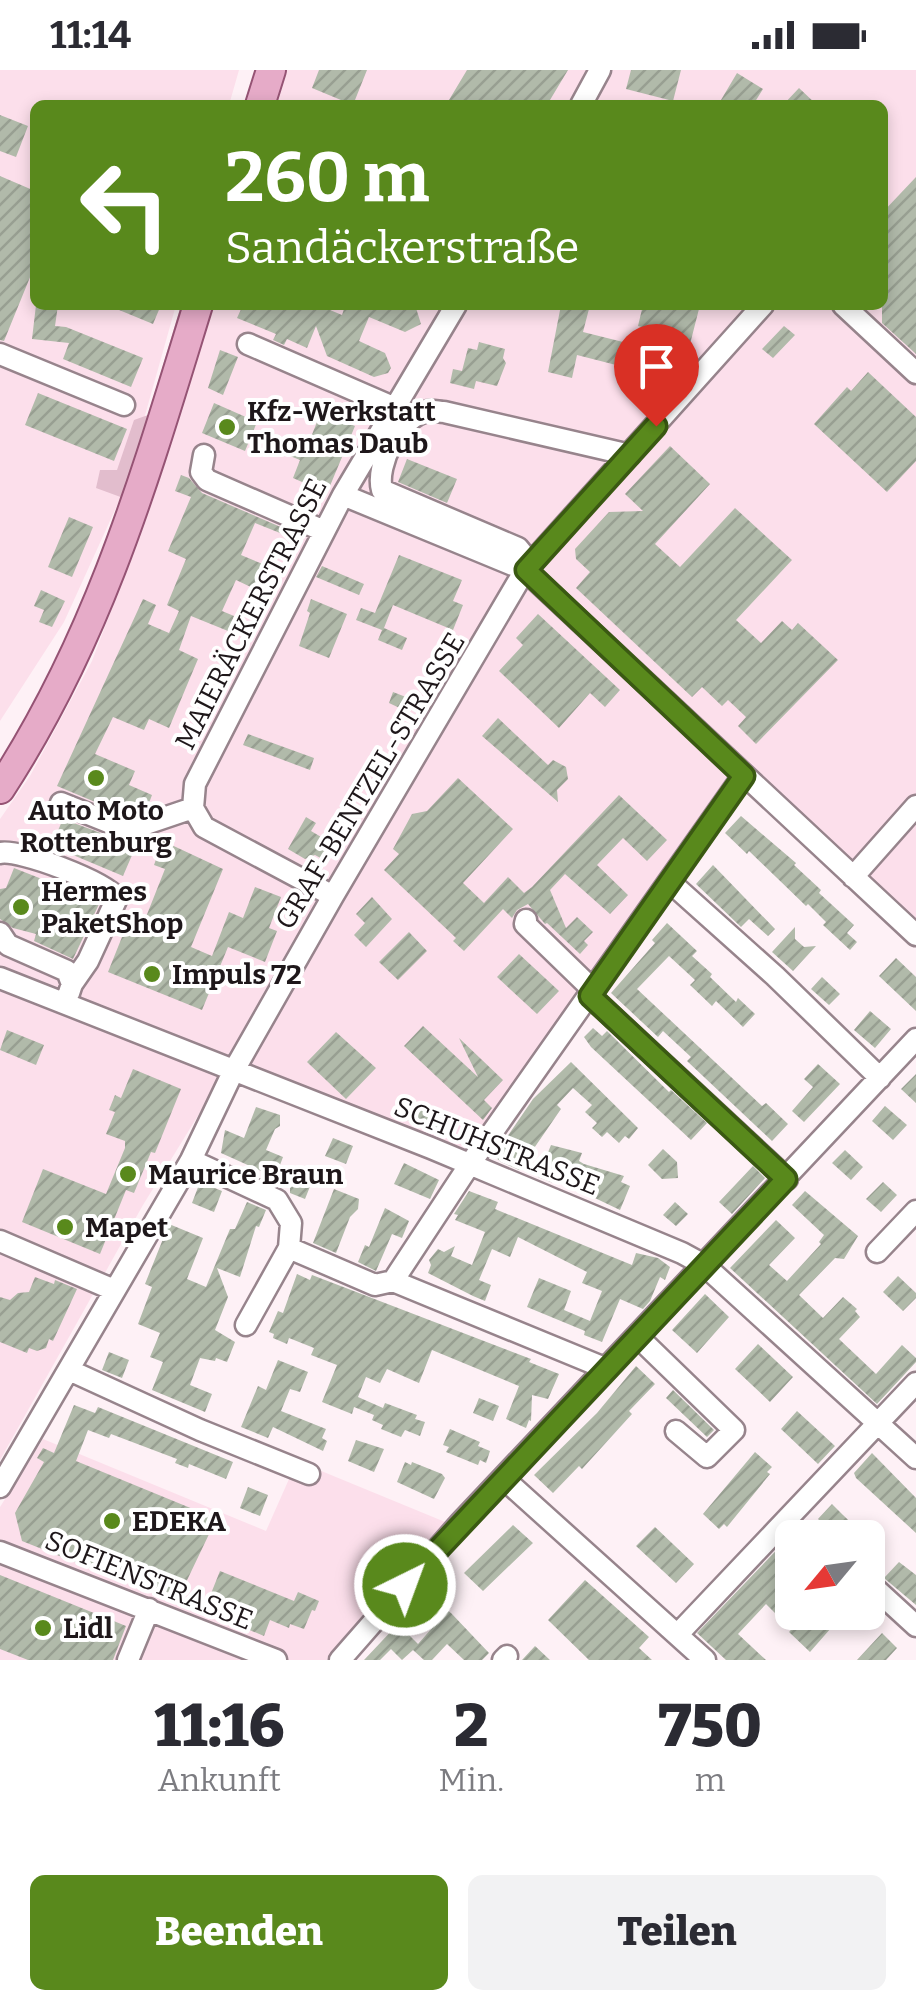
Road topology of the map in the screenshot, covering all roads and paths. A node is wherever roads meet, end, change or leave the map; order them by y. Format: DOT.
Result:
graph roads {
  1 [pos="272,70"];
  2 [pos="600,70"];
  3 [pos="262,100"];
  4 [pos="584,100"];
  5 [pos="196,310"];
  6 [pos="453,310"];
  7 [pos="759,310"];
  8 [pos="848,310"];
  9 [pos="248,344"];
  10 [pos="0,354"];
  11 [pos="916,373"];
  12 [pos="124,405"];
  13 [pos="395,408"];
  14 [pos="630,454"];
  15 [pos="204,455"];
  16 [pos="343,495"];
  17 [pos="324,531"];
  18 [pos="528,567"];
  19 [pos="744,776"];
  20 [pos="0,788"];
  21 [pos="61,802"];
  22 [pos="916,806"];
  23 [pos="192,808"];
  24 [pos="0,854"];
  25 [pos="853,877"];
  26 [pos="670,882"];
  27 [pos="332,896"];
  28 [pos="526,920"];
  29 [pos="0,933"];
  30 [pos="916,935"];
  31 [pos="2,984"];
  32 [pos="72,984"];
  33 [pos="592,994"];
  34 [pos="66,1005"];
  35 [pos="916,1039"];
  36 [pos="232,1072"];
  37 [pos="880,1078"];
  38 [pos="192,1160"];
  39 [pos="470,1164"];
  40 [pos="786,1179"];
  41 [pos="916,1211"];
  42 [pos="0,1240"];
  43 [pos="289,1248"];
  44 [pos="878,1252"];
  45 [pos="704,1265"];
  46 [pos="393,1280"];
  47 [pos="114,1290"];
  48 [pos="246,1325"];
  49 [pos="637,1336"];
  50 [pos="607,1369"];
  51 [pos="69,1370"];
  52 [pos="916,1383"];
  53 [pos="878,1423"];
  54 [pos="676,1431"];
  55 [pos="916,1458"];
  56 [pos="309,1474"];
  57 [pos="503,1478"];
  58 [pos="0,1487"];
  59 [pos="0,1552"];
  60 [pos="885,1598"];
  61 [pos="148,1610"];
  62 [pos="916,1626"];
  63 [pos="678,1634"];
  64 [pos="128,1660"];
  65 [pos="276,1660"];
  66 [pos="340,1660"];
  67 [pos="705,1660"];
  1 -- 3 [label="main road"];
  2 -- 4 [label="street"];
  5 -- 20 [label="main road"];
  6 -- 13 [label="street, MAIERÄCKERSTRASSE"];
  7 -- 14 [label="street, GRAF-BENTZEL-STRASSE"];
  8 -- 11 [label="street"];
  9 -- 13 [label="street"];
  10 -- 12 [label="street"];
  13 -- 16 [label="street, MAIERÄCKERSTRASSE"];
  14 -- 18 [label="street, GRAF-BENTZEL-STRASSE"];
  14 -- 18 [label="street"];
  15 -- 17 [label="street"];
  16 -- 17 [label="street, MAIERÄCKERSTRASSE"];
  16 -- 18 [label="street"];
  17 -- 23 [label="street, MAIERÄCKERSTRASSE"];
  18 -- 19 [label="street"];
  18 -- 27 [label="street, GRAF-BENTZEL-STRASSE"];
  19 -- 25 [label="street"];
  19 -- 26 [label="street"];
  21 -- 23 [label="street"];
  22 -- 25 [label="street"];
  23 -- 27 [label="street"];
  24 -- 32 [label="street"];
  25 -- 30 [label="street"];
  26 -- 33 [label="street"];
  26 -- 37 [label="street"];
  27 -- 36 [label="street, GRAF-BENTZEL-STRASSE"];
  28 -- 33 [label="street"];
  29 -- 32 [label="street"];
  31 -- 34 [label="street, SCHUHSTRASSE"];
  32 -- 34 [label="street"];
  33 -- 39 [label="street"];
  33 -- 40 [label="street"];
  34 -- 36 [label="street, SCHUHSTRASSE"];
  35 -- 37 [label="street"];
  36 -- 38 [label="street, GRAF-BENTZEL-STRASSE"];
  36 -- 39 [label="street, SCHUHSTRASSE"];
  37 -- 40 [label="street"];
  38 -- 43 [label="street"];
  38 -- 47 [label="street, GRAF-BENTZEL-STRASSE"];
  39 -- 45 [label="street, SCHUHSTRASSE"];
  39 -- 46 [label="street"];
  40 -- 45 [label="street"];
  41 -- 44 [label="street"];
  42 -- 47 [label="street"];
  43 -- 46 [label="street"];
  43 -- 48 [label="street"];
  45 -- 49 [label="street"];
  45 -- 53 [label="street, SCHUHSTRASSE"];
  46 -- 50 [label="street"];
  47 -- 51 [label="street, GRAF-BENTZEL-STRASSE"];
  49 -- 50 [label="street"];
  49 -- 54 [label="street"];
  50 -- 57 [label="street"];
  51 -- 56 [label="street"];
  51 -- 58 [label="street, GRAF-BENTZEL-STRASSE"];
  52 -- 53 [label="street"];
  53 -- 55 [label="street, SCHUHSTRASSE"];
  53 -- 63 [label="street"];
  57 -- 63 [label="street"];
  57 -- 66 [label="street"];
  59 -- 61 [label="street, SOFIENSTRASSE"];
  60 -- 62 [label="street"];
  61 -- 64 [label="street"];
  61 -- 65 [label="street, SOFIENSTRASSE"];
  63 -- 67 [label="street"];
}
